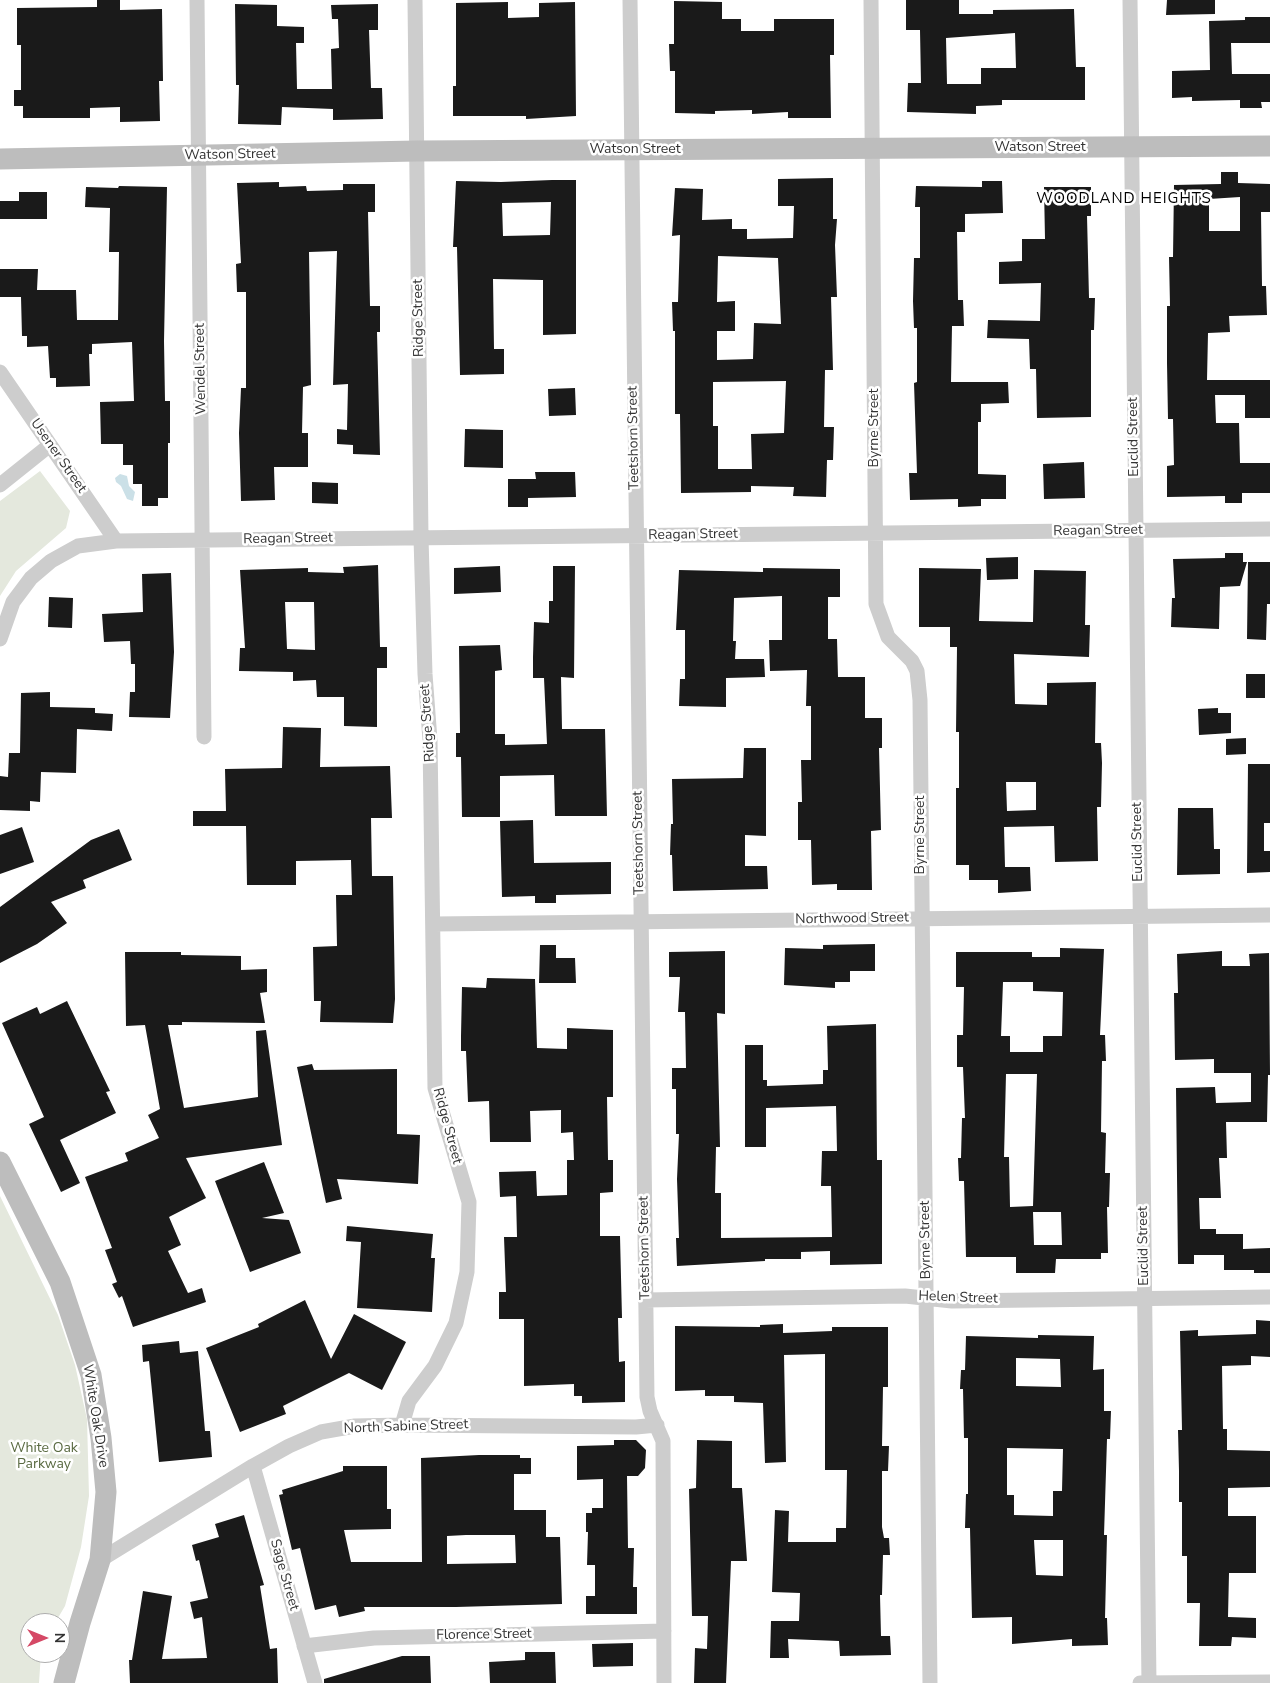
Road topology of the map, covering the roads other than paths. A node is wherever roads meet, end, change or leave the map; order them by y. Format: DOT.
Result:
graph roads {
  1 [pos="197,0"];
  2 [pos="415,0"];
  3 [pos="630,0"];
  4 [pos="871,0"];
  5 [pos="1130,0"];
  6 [pos="1270,146"];
  7 [pos="873,148"];
  8 [pos="1131,148"];
  9 [pos="631,150"];
  10 [pos="417,151"];
  11 [pos="199,155"];
  12 [pos="0,159"];
  13 [pos="0,372"];
  14 [pos="50,445"];
  15 [pos="0,485"];
  16 [pos="1270,529"];
  17 [pos="1135,530"];
  18 [pos="876,533"];
  19 [pos="635,536"];
  20 [pos="421,538"];
  21 [pos="202,540"];
  22 [pos="116,541"];
  23 [pos="0,638"];
  24 [pos="204,737"];
  25 [pos="1270,915"];
  26 [pos="1139,917"];
  27 [pos="922,918"];
  28 [pos="640,922"];
  29 [pos="434,924"];
  30 [pos="0,1162"];
  31 [pos="1270,1297"];
  32 [pos="1145,1298"];
  33 [pos="927,1299"];
  34 [pos="645,1300"];
  35 [pos="402,1425"];
  36 [pos="657,1425"];
  37 [pos="254,1466"];
  38 [pos="100,1560"];
  39 [pos="664,1632"];
  40 [pos="304,1646"];
  41 [pos="1270,1682"];
  42 [pos="64,1683"];
  43 [pos="315,1683"];
  44 [pos="664,1683"];
  45 [pos="930,1683"];
  46 [pos="1138,1683"];
  47 [pos="1149,1683"];
  1 -- 11 [label="street, Wendel Street"];
  2 -- 10 [label="street, Ridge Street"];
  3 -- 9 [label="street, Teetshorn Street"];
  4 -- 7 [label="street, Byrne Street"];
  5 -- 8 [label="street, Euclid Street"];
  6 -- 8 [label="street, Watson Street"];
  7 -- 8 [label="street, Watson Street"];
  7 -- 9 [label="street, Watson Street"];
  7 -- 18 [label="street, Byrne Street"];
  8 -- 17 [label="street, Euclid Street"];
  9 -- 10 [label="street, Watson Street"];
  9 -- 19 [label="street, Teetshorn Street"];
  10 -- 11 [label="street, Watson Street"];
  10 -- 20 [label="street, Ridge Street"];
  11 -- 12 [label="street, Watson Street"];
  11 -- 21 [label="street, Wendel Street"];
  13 -- 14 [label="street, Usener Street"];
  14 -- 15 [label="street"];
  14 -- 22 [label="street, Usener Street"];
  16 -- 17 [label="street, Reagan Street"];
  17 -- 18 [label="street, Reagan Street"];
  17 -- 26 [label="street, Euclid Street"];
  18 -- 19 [label="street, Reagan Street"];
  18 -- 27 [label="street, Byrne Street"];
  19 -- 20 [label="street, Reagan Street"];
  19 -- 28 [label="street, Teetshorn Street"];
  20 -- 21 [label="street, Reagan Street"];
  20 -- 29 [label="street, Ridge Street"];
  21 -- 22 [label="street, Reagan Street"];
  21 -- 24 [label="street, Wendel Street"];
  22 -- 23 [label="street, Reagan Street"];
  25 -- 26 [label="street, Northwood Street"];
  26 -- 27 [label="street, Northwood Street"];
  26 -- 32 [label="street, Euclid Street"];
  27 -- 28 [label="street, Northwood Street"];
  27 -- 33 [label="street, Byrne Street"];
  28 -- 29 [label="street, Northwood Street"];
  28 -- 34 [label="street, Teetshorn Street"];
  29 -- 35 [label="street, Ridge Street"];
  30 -- 38 [label="street, White Oak Drive"];
  31 -- 32 [label="street, Helen Street"];
  32 -- 33 [label="street, Helen Street"];
  32 -- 47 [label="street, Euclid Street"];
  33 -- 34 [label="street, Helen Street"];
  33 -- 45 [label="street, Byrne Street"];
  34 -- 36 [label="street, Teetshorn Street"];
  35 -- 36 [label="street, North Sabine Street"];
  35 -- 37 [label="street, North Sabine Street"];
  36 -- 39 [label="street, Teetshorn Street"];
  37 -- 38 [label="street, North Sabine Street"];
  37 -- 40 [label="street, Sage Street"];
  38 -- 42 [label="street, White Oak Drive"];
  39 -- 40 [label="street, Florence Street"];
  39 -- 44 [label="street, Teetshorn Street"];
  40 -- 43 [label="street, Sage Street"];
  41 -- 47 [label="street"];
  46 -- 47 [label="street"];
}
